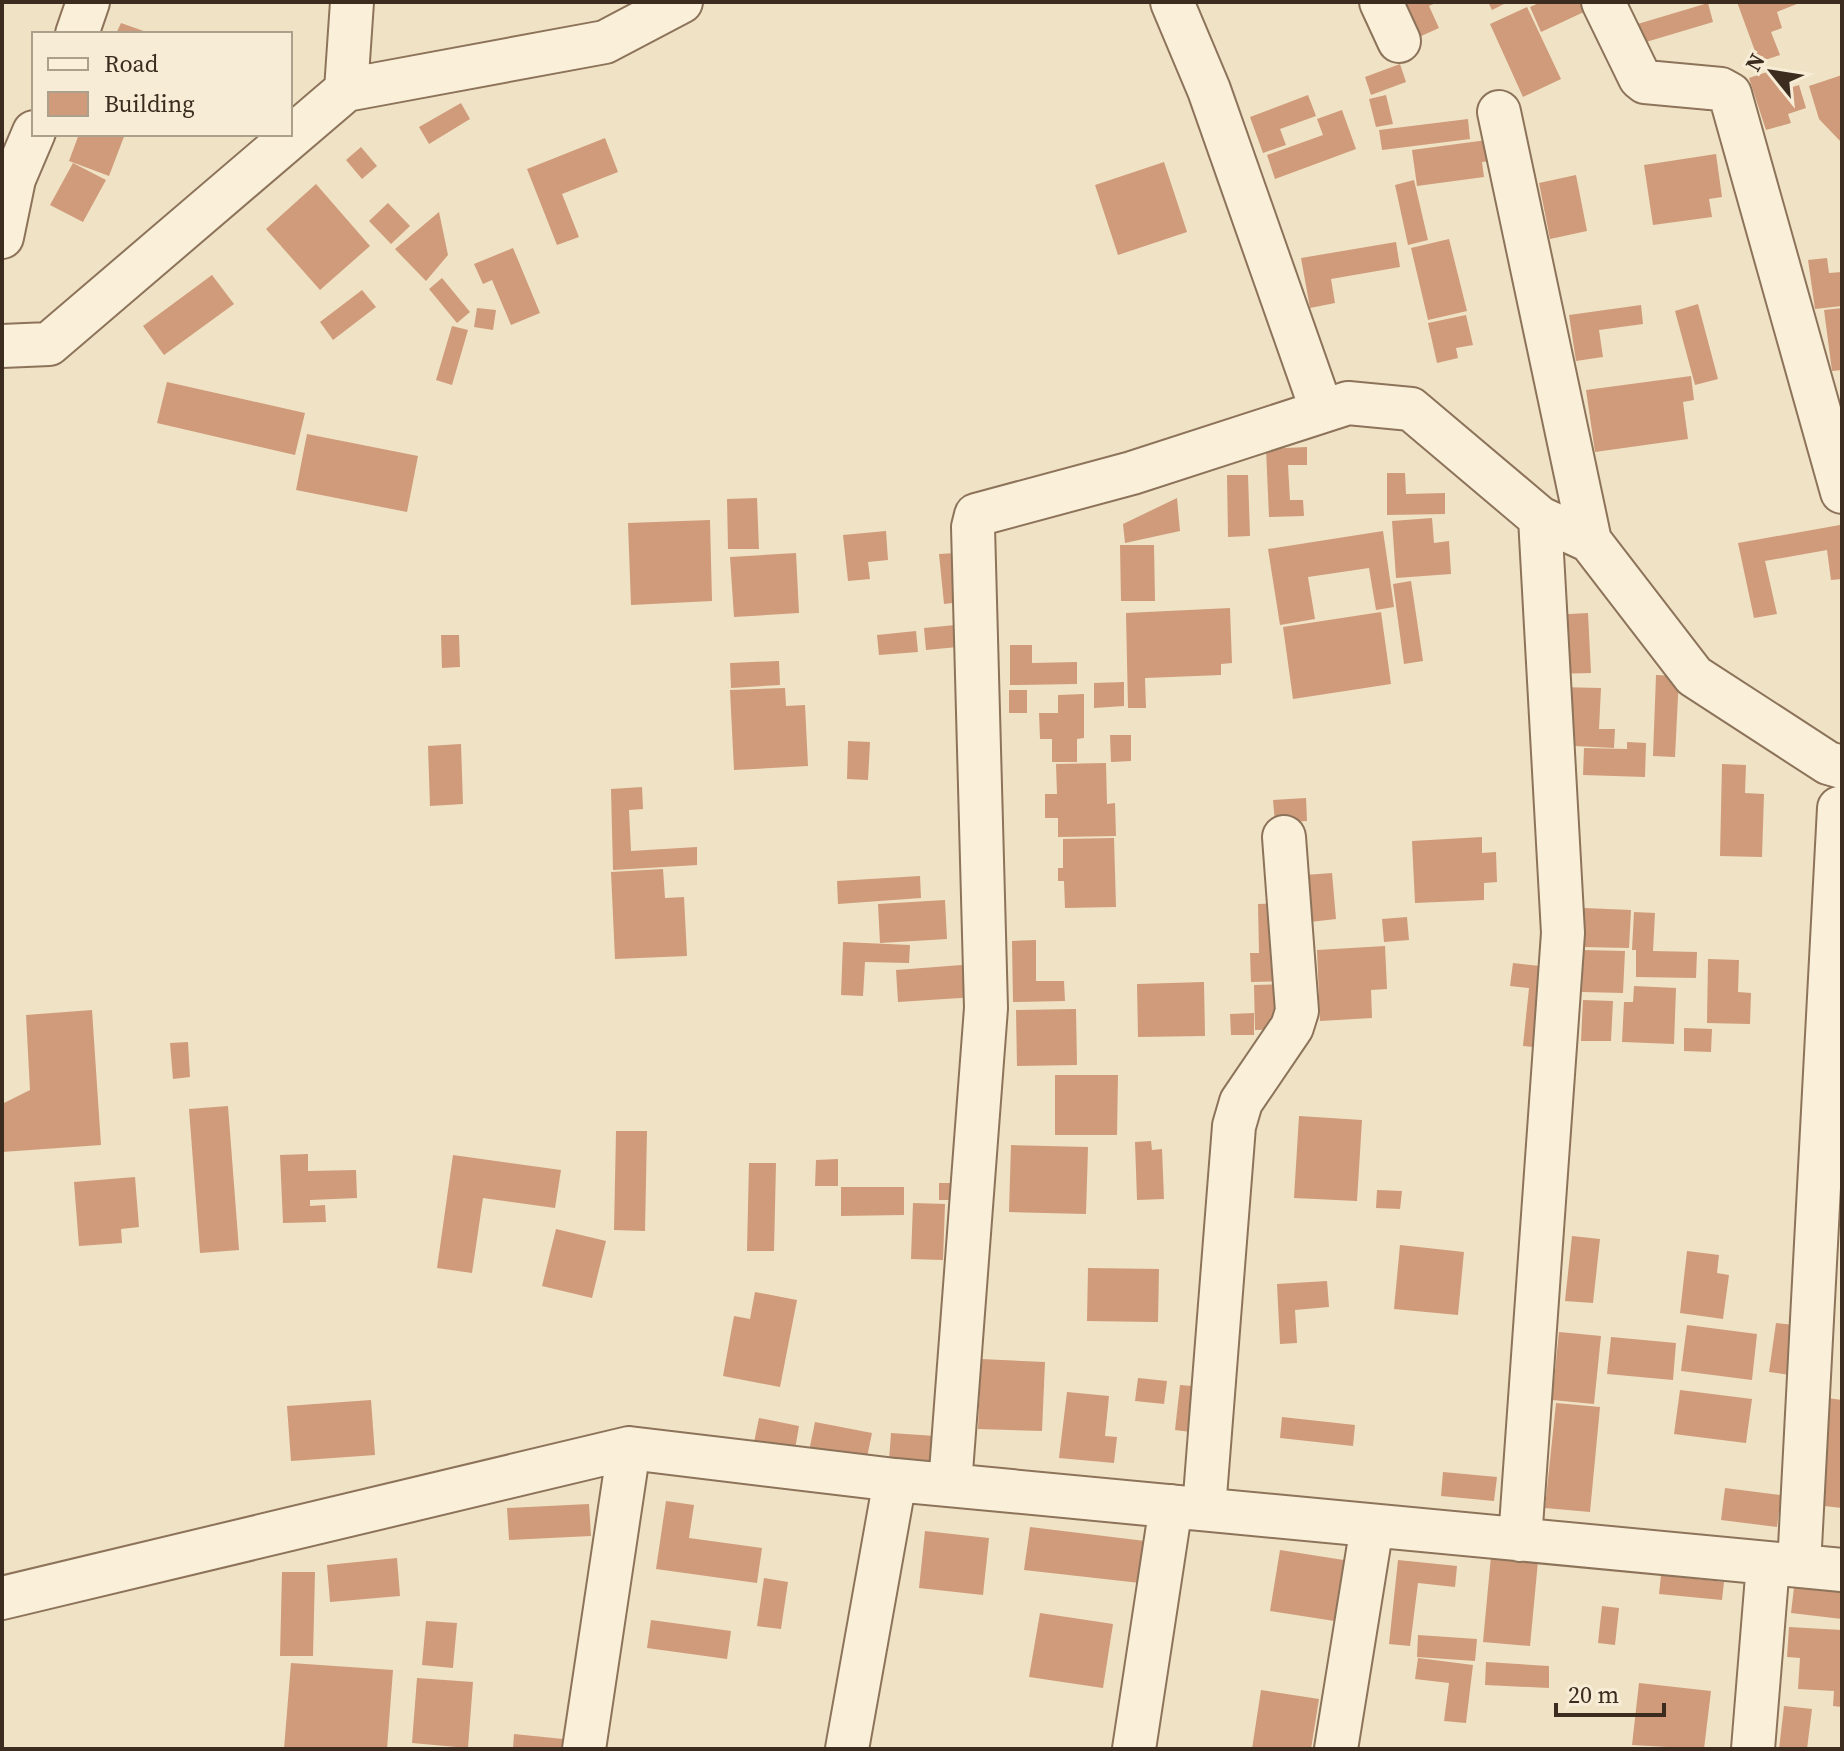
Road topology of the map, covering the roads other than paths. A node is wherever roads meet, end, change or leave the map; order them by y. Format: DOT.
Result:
graph roads {
  1 [pos="88,2"];
  2 [pos="352,2"];
  3 [pos="681,2"];
  4 [pos="1172,2"];
  5 [pos="1381,2"];
  6 [pos="1603,2"];
  7 [pos="78,32"];
  8 [pos="1399,41"];
  9 [pos="346,90"];
  10 [pos="1499,112"];
  11 [pos="32,136"];
  12 [pos="2,237"];
  13 [pos="2,346"];
  14 [pos="1322,411"];
  15 [pos="1842,492"];
  16 [pos="1540,518"];
  17 [pos="1590,541"];
  18 [pos="1842,767"];
  19 [pos="1839,808"];
  20 [pos="1284,837"];
  21 [pos="629,1448"];
  22 [pos="895,1480"];
  23 [pos="950,1485"];
  24 [pos="1187,1508"];
  25 [pos="1372,1526"];
  26 [pos="1520,1540"];
  27 [pos="1784,1565"];
  28 [pos="1842,1570"];
  29 [pos="2,1598"];
  30 [pos="584,1749"];
  31 [pos="847,1749"];
  32 [pos="1134,1749"];
  33 [pos="1336,1749"];
  34 [pos="1753,1749"];
  1 -- 7 [label="street"];
  2 -- 9 [label="street"];
  3 -- 9 [label="street"];
  4 -- 14 [label="street"];
  5 -- 8 [label="street"];
  6 -- 15 [label="street"];
  9 -- 13 [label="street"];
  10 -- 17 [label="street"];
  11 -- 12 [label="street"];
  14 -- 16 [label="street"];
  14 -- 23 [label="street"];
  16 -- 17 [label="street"];
  16 -- 26 [label="street"];
  17 -- 18 [label="street"];
  19 -- 27 [label="street"];
  20 -- 24 [label="street"];
  21 -- 22 [label="street"];
  21 -- 29 [label="street"];
  21 -- 30 [label="street"];
  22 -- 23 [label="street"];
  22 -- 31 [label="street"];
  23 -- 24 [label="street"];
  24 -- 25 [label="street"];
  24 -- 32 [label="street"];
  25 -- 26 [label="street"];
  25 -- 33 [label="street"];
  26 -- 27 [label="street"];
  27 -- 28 [label="street"];
  27 -- 34 [label="street"];
}
